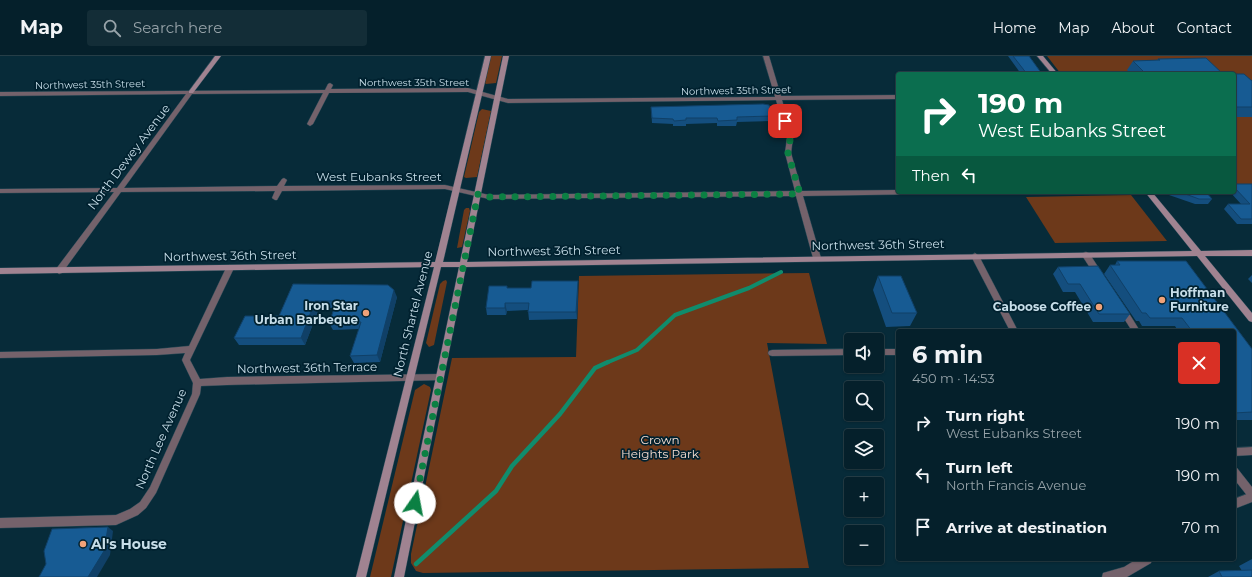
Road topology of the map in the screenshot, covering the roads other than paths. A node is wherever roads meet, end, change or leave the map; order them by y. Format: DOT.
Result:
graph roads {
  1 [pos="218,56"];
  2 [pos="488,56"];
  3 [pos="506,56"];
  4 [pos="766,56"];
  5 [pos="1040,56"];
  6 [pos="1053,72"];
  7 [pos="329,88"];
  8 [pos="191,92"];
  9 [pos="479,93"];
  10 [pos="0,94"];
  11 [pos="896,97"];
  12 [pos="497,98"];
  13 [pos="779,99"];
  14 [pos="310,124"];
  15 [pos="284,180"];
  16 [pos="280,188"];
  17 [pos="456,189"];
  18 [pos="118,190"];
  19 [pos="0,191"];
  20 [pos="896,192"];
  21 [pos="478,194"];
  22 [pos="800,194"];
  23 [pos="1150,194"];
  24 [pos="275,198"];
  25 [pos="1252,253"];
  26 [pos="1198,254"];
  27 [pos="1086,255"];
  28 [pos="975,256"];
  29 [pos="817,258"];
  30 [pos="438,265"];
  31 [pos="464,265"];
  32 [pos="230,268"];
  33 [pos="59,270"];
  34 [pos="0,271"];
  35 [pos="1103,281"];
  36 [pos="1115,300"];
  37 [pos="1252,319"];
  38 [pos="1013,329"];
  39 [pos="1135,329"];
  40 [pos="190,349"];
  41 [pos="844,352"];
  42 [pos="884,352"];
  43 [pos="896,352"];
  44 [pos="772,353"];
  45 [pos="0,355"];
  46 [pos="410,378"];
  47 [pos="440,378"];
  48 [pos="197,383"];
  49 [pos="1252,451"];
  50 [pos="1236,452"];
  51 [pos="1236,474"];
  52 [pos="1252,496"];
  53 [pos="1236,503"];
  54 [pos="0,523"];
  55 [pos="1139,561"];
  56 [pos="360,577"];
  57 [pos="399,577"];
  58 [pos="1106,577"];
  1 -- 8 [label="street, North Dewey Avenue"];
  2 -- 9 [label="street, North Shartel Avenue"];
  3 -- 12 [label="street"];
  4 -- 13 [label="street"];
  5 -- 6 [label="street"];
  7 -- 8 [label="street, Northwest 35th Street"];
  7 -- 9 [label="street, Northwest 35th Street"];
  7 -- 14 [label="street"];
  8 -- 10 [label="street, Northwest 35th Street"];
  8 -- 18 [label="street, North Dewey Avenue"];
  9 -- 12 [label="street, Northwest 35th Street"];
  9 -- 17 [label="street, North Shartel Avenue"];
  11 -- 13 [label="street, Northwest 35th Street"];
  12 -- 13 [label="street, Northwest 35th Street"];
  12 -- 21 [label="street"];
  13 -- 22 [label="street"];
  15 -- 16 [label="street"];
  16 -- 17 [label="street, West Eubanks Street"];
  16 -- 18 [label="street, West Eubanks Street"];
  16 -- 24 [label="street"];
  17 -- 21 [label="street, West Eubanks Street"];
  17 -- 30 [label="street, North Shartel Avenue"];
  18 -- 19 [label="street, West Eubanks Street"];
  18 -- 33 [label="street, North Dewey Avenue"];
  20 -- 22 [label="street, West Eubanks Street"];
  21 -- 22 [label="street, West Eubanks Street"];
  21 -- 31 [label="street"];
  22 -- 29 [label="street"];
  23 -- 26 [label="street"];
  25 -- 26 [label="street"];
  26 -- 27 [label="street, Northwest 36th Street"];
  26 -- 37 [label="street"];
  27 -- 28 [label="street, Northwest 36th Street"];
  27 -- 35 [label="street"];
  28 -- 29 [label="street, Northwest 36th Street"];
  28 -- 38 [label="street"];
  29 -- 31 [label="street, Northwest 36th Street"];
  30 -- 31 [label="street, Northwest 36th Street"];
  30 -- 32 [label="street, Northwest 36th Street"];
  30 -- 46 [label="street, North Shartel Avenue"];
  31 -- 47 [label="street"];
  32 -- 33 [label="street, Northwest 36th Street"];
  32 -- 40 [label="street, North Lee Avenue"];
  33 -- 34 [label="street, Northwest 36th Street"];
  36 -- 39 [label="street"];
  40 -- 45 [label="street"];
  40 -- 48 [label="street, North Lee Avenue"];
  41 -- 44 [label="street"];
  42 -- 43 [label="street"];
  46 -- 47 [label="street, Northwest 36th Terrace"];
  46 -- 48 [label="street, Northwest 36th Terrace"];
  46 -- 56 [label="street, North Shartel Avenue"];
  47 -- 57 [label="street"];
  48 -- 54 [label="street, North Lee Avenue"];
  49 -- 50 [label="street"];
  51 -- 52 [label="street"];
  52 -- 53 [label="street"];
  55 -- 58 [label="street"];
}
